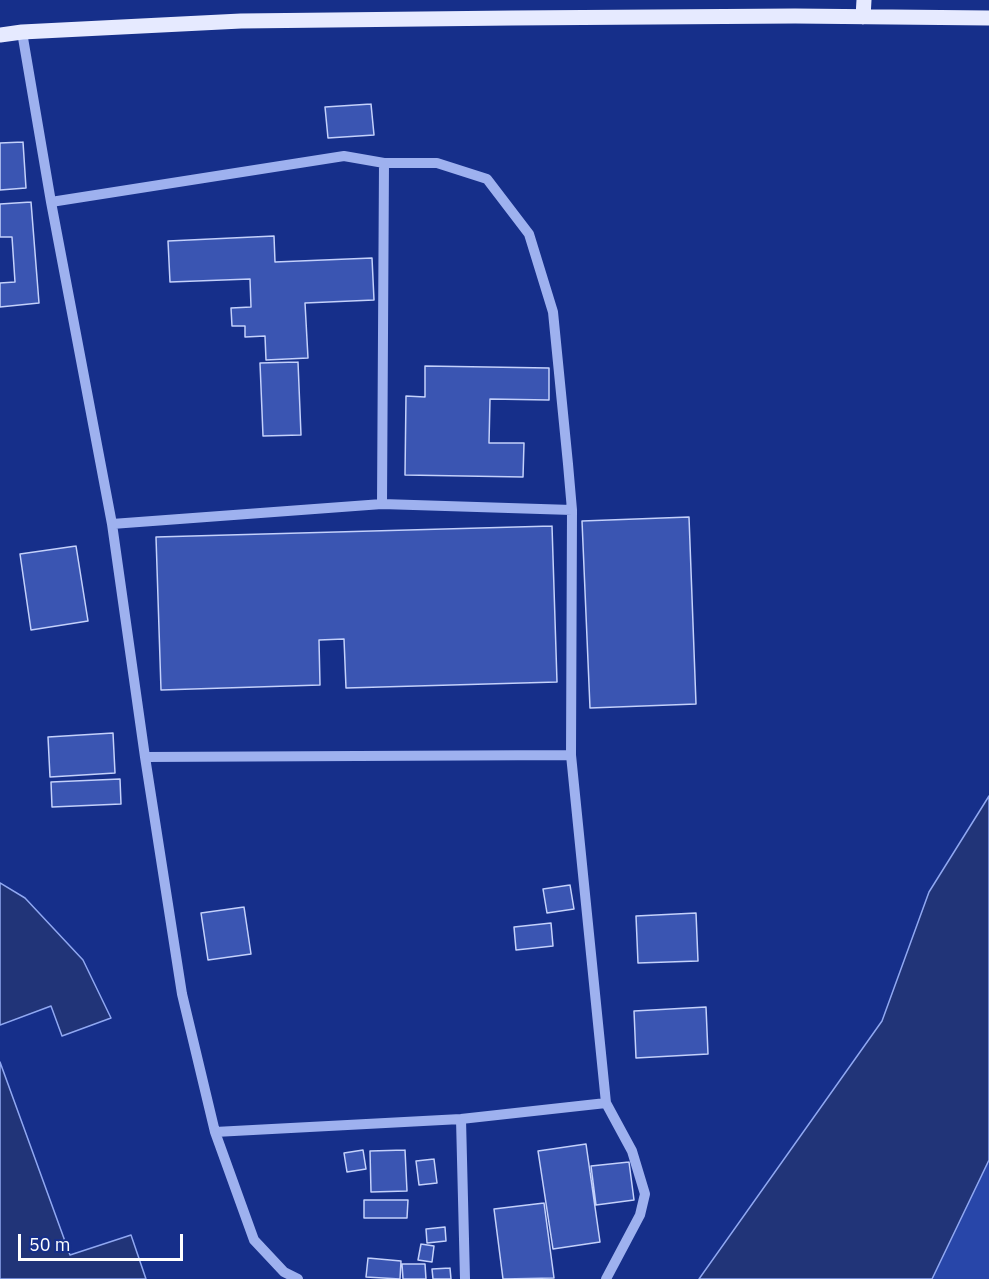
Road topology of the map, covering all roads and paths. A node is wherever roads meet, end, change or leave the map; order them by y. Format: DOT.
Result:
graph roads {
  1 [pos="864,0"];
  2 [pos="862,16"];
  3 [pos="989,18"];
  4 [pos="22,32"];
  5 [pos="0,35"];
  6 [pos="384,163"];
  7 [pos="51,202"];
  8 [pos="382,504"];
  9 [pos="572,510"];
  10 [pos="112,524"];
  11 [pos="571,755"];
  12 [pos="145,757"];
  13 [pos="606,1103"];
  14 [pos="461,1119"];
  15 [pos="215,1132"];
  16 [pos="298,1279"];
  17 [pos="465,1279"];
  18 [pos="606,1279"];
  1 -- 2 [label="main road"];
  2 -- 3 [label="main road"];
  2 -- 4 [label="main road"];
  4 -- 5 [label="main road"];
  4 -- 7 [label="street"];
  6 -- 7 [label="street"];
  6 -- 8 [label="street"];
  6 -- 9 [label="street"];
  7 -- 10 [label="street"];
  8 -- 9 [label="street"];
  8 -- 10 [label="street"];
  9 -- 11 [label="street"];
  10 -- 12 [label="street"];
  11 -- 12 [label="street"];
  11 -- 13 [label="street"];
  12 -- 15 [label="street"];
  13 -- 14 [label="street"];
  13 -- 18 [label="street"];
  14 -- 15 [label="street"];
  14 -- 17 [label="street"];
  15 -- 16 [label="street"];
}
